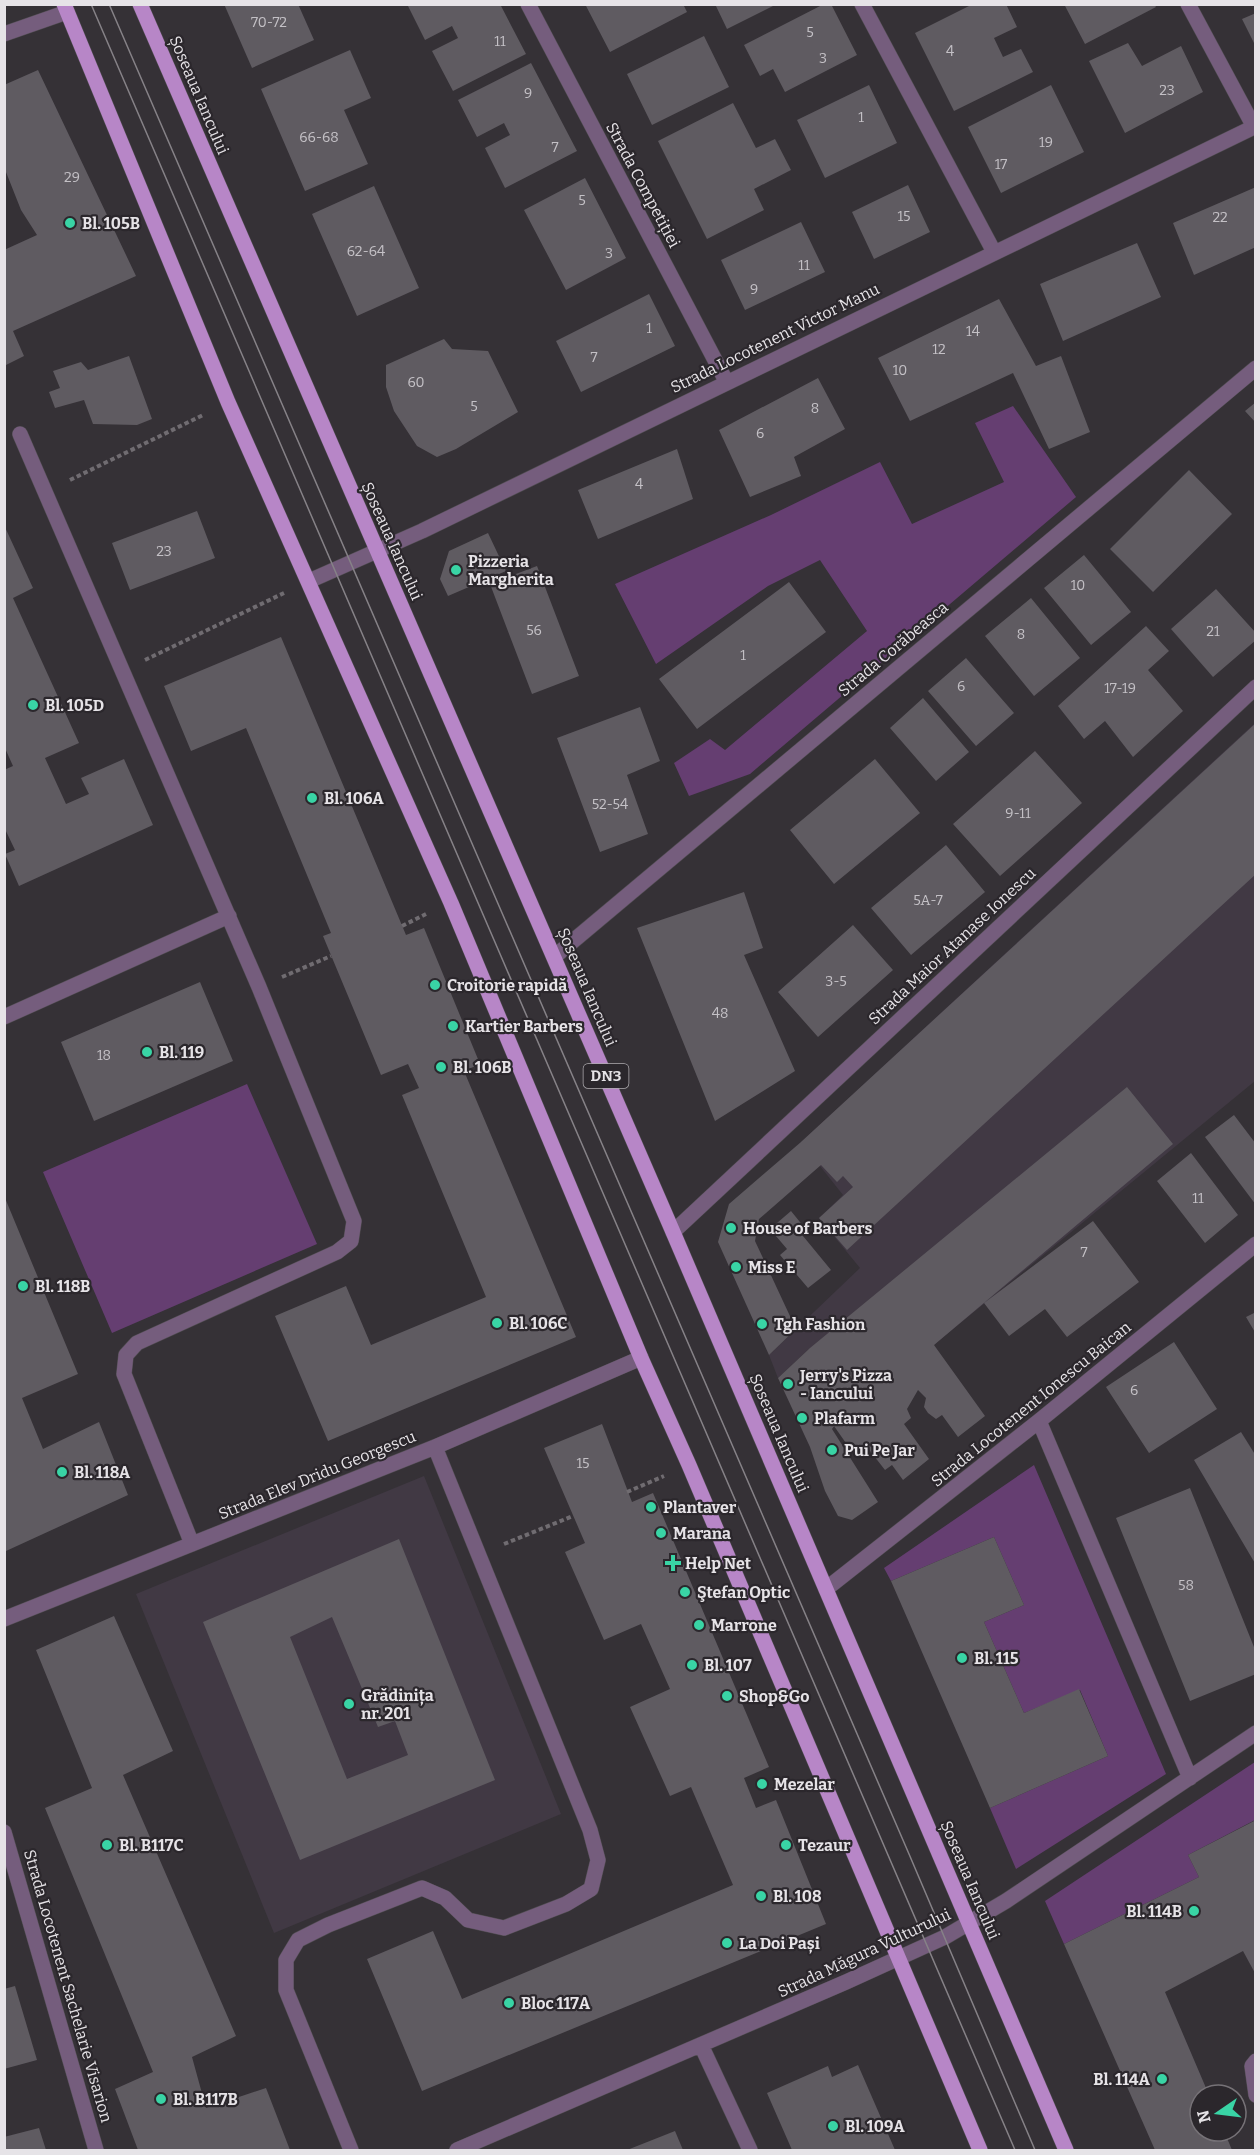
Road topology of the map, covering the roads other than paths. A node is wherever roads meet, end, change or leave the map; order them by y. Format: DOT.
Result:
graph roads {
  1 [pos="140,4"];
  2 [pos="528,4"];
  3 [pos="862,4"];
  4 [pos="1188,4"];
  5 [pos="65,8"];
  6 [pos="4,34"];
  7 [pos="1255,126"];
  8 [pos="994,252"];
  9 [pos="1256,368"];
  10 [pos="726,381"];
  11 [pos="21,434"];
  12 [pos="378,550"];
  13 [pos="309,581"];
  14 [pos="1256,687"];
  15 [pos="229,916"];
  16 [pos="554,957"];
  17 [pos="4,1017"];
  18 [pos="674,1232"];
  19 [pos="1256,1244"];
  20 [pos="641,1358"];
  21 [pos="1039,1421"];
  22 [pos="435,1447"];
  23 [pos="192,1544"];
  24 [pos="826,1589"];
  25 [pos="4,1619"];
  26 [pos="1256,1733"];
  27 [pos="1190,1778"];
  28 [pos="4,1832"];
  29 [pos="970,1923"];
  30 [pos="899,1959"];
  31 [pos="701,2046"];
  32 [pos="1256,2061"];
  33 [pos="1256,2095"];
  34 [pos="96,2151"];
  35 [pos="351,2151"];
  36 [pos="457,2151"];
  37 [pos="750,2151"];
  38 [pos="980,2151"];
  39 [pos="1066,2151"];
  1 -- 12 [label="main road, Șoseaua Iancului / DN3"];
  2 -- 10 [label="street, Strada Competiției"];
  3 -- 8 [label="street"];
  4 -- 7 [label="street"];
  5 -- 6 [label="street"];
  5 -- 13 [label="main road"];
  7 -- 8 [label="street, Strada Locotenent Victor Manu"];
  8 -- 10 [label="street, Strada Locotenent Victor Manu"];
  9 -- 16 [label="street, Strada Corăbeasca"];
  10 -- 12 [label="street, Strada Locotenent Victor Manu"];
  11 -- 15 [label="street"];
  12 -- 13 [label="street, Strada Locotenent Victor Manu"];
  12 -- 16 [label="main road, Șoseaua Iancului / DN3"];
  13 -- 20 [label="main road"];
  14 -- 18 [label="street, Strada Maior Atanase Ionescu"];
  15 -- 17 [label="street"];
  15 -- 23 [label="street"];
  16 -- 18 [label="main road, Șoseaua Iancului / DN3"];
  18 -- 24 [label="main road, Șoseaua Iancului / DN3"];
  19 -- 21 [label="street, Strada Locotenent Ionescu Baican"];
  20 -- 22 [label="street, Strada Elev Dridu Georgescu"];
  20 -- 30 [label="main road"];
  21 -- 24 [label="street, Strada Locotenent Ionescu Baican"];
  21 -- 27 [label="street"];
  22 -- 23 [label="street, Strada Elev Dridu Georgescu"];
  22 -- 35 [label="street"];
  23 -- 25 [label="street, Strada Elev Dridu Georgescu"];
  24 -- 29 [label="main road, Șoseaua Iancului / DN3"];
  26 -- 27 [label="street, Strada Măgura Vulturului"];
  27 -- 29 [label="street, Strada Măgura Vulturului"];
  28 -- 34 [label="street, Strada Locotenent Sachelarie Visarion"];
  29 -- 30 [label="street, Strada Măgura Vulturului"];
  29 -- 39 [label="main road, Șoseaua Iancului / DN3"];
  30 -- 31 [label="street, Strada Măgura Vulturului"];
  30 -- 38 [label="main road"];
  31 -- 36 [label="street, Strada Măgura Vulturului"];
  31 -- 37 [label="street"];
  32 -- 33 [label="street"];
}
